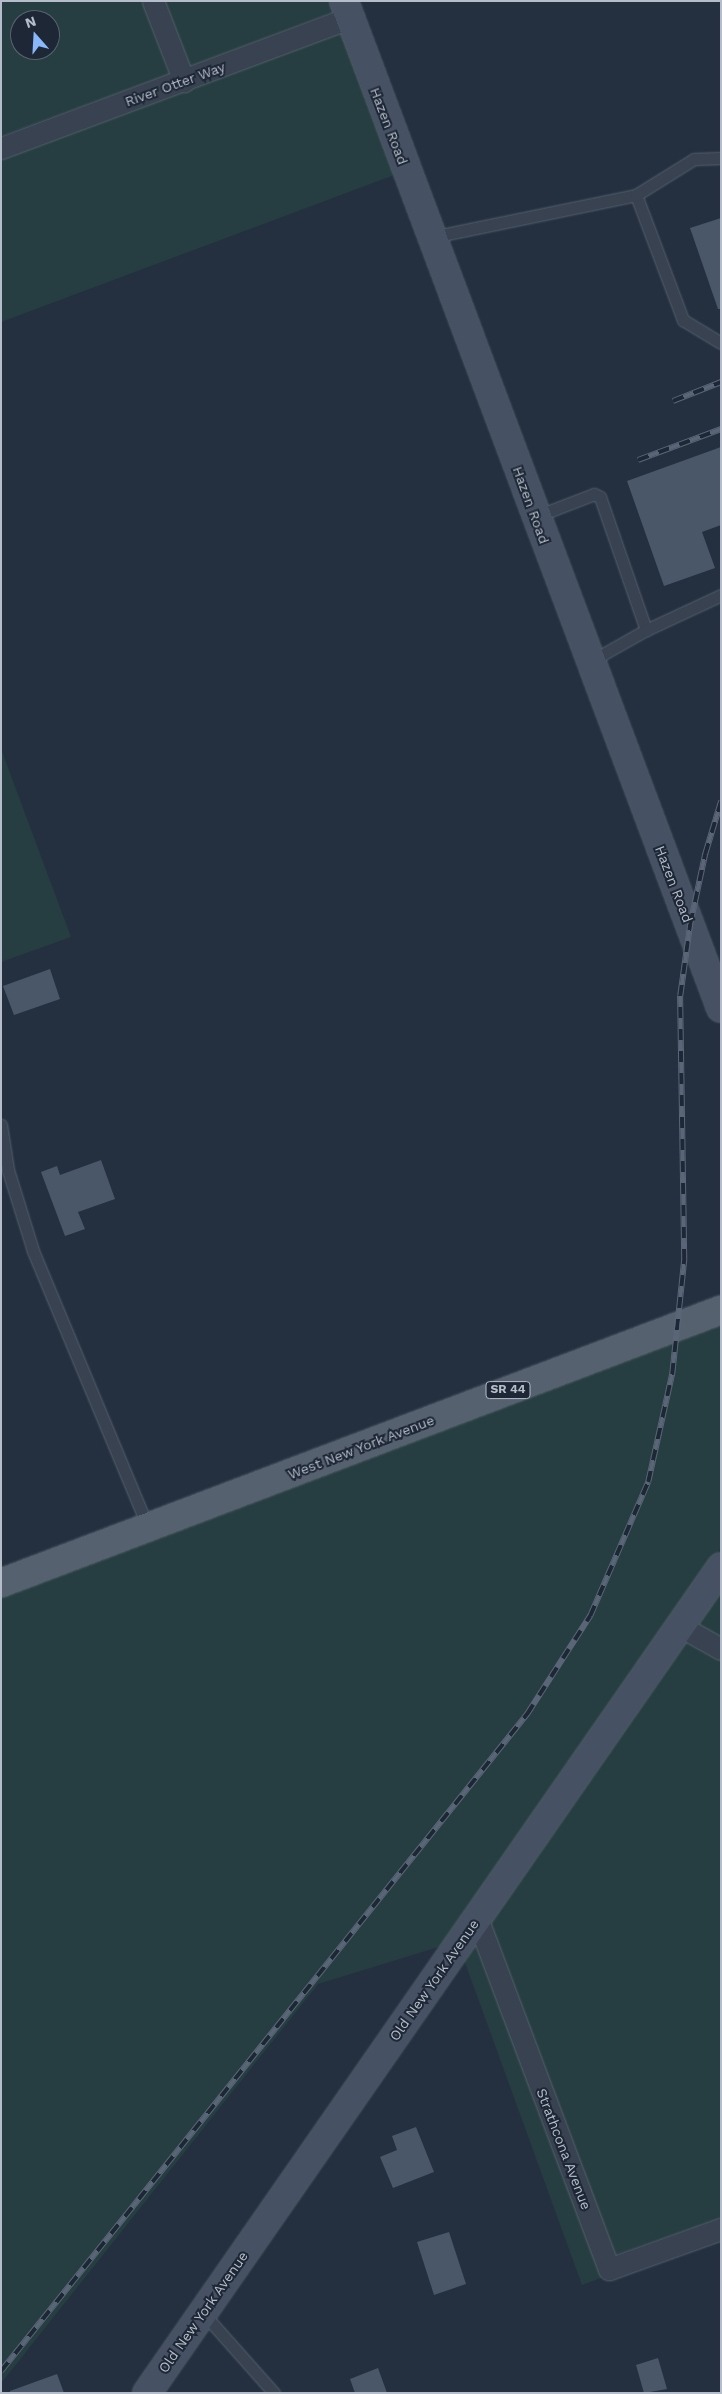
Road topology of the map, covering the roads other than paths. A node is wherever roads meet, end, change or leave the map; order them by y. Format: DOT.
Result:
graph roads {
  1 [pos="153,1"];
  2 [pos="346,10"];
  3 [pos="184,81"];
  4 [pos="1,148"];
  5 [pos="721,158"];
  6 [pos="636,195"];
  7 [pos="432,237"];
  8 [pos="721,343"];
  9 [pos="535,517"];
  10 [pos="721,595"];
  11 [pos="646,630"];
  12 [pos="590,662"];
  13 [pos="721,1008"];
  14 [pos="1,1125"];
  15 [pos="721,1310"];
  16 [pos="148,1527"];
  17 [pos="721,1567"];
  18 [pos="1,1583"];
  19 [pos="680,1626"];
  20 [pos="721,1649"];
  21 [pos="476,1918"];
  22 [pos="721,2230"];
  23 [pos="203,2312"];
  24 [pos="148,2393"];
  25 [pos="274,2393"];
  1 -- 3 [label="street"];
  2 -- 3 [label="street, River Otter Way"];
  2 -- 7 [label="street, Hazen Road"];
  3 -- 4 [label="street, River Otter Way"];
  5 -- 6 [label="lane"];
  6 -- 7 [label="lane"];
  6 -- 8 [label="lane"];
  7 -- 9 [label="street, Hazen Road"];
  9 -- 11 [label="lane"];
  9 -- 12 [label="street, Hazen Road"];
  10 -- 11 [label="lane"];
  11 -- 12 [label="lane"];
  12 -- 13 [label="street, Hazen Road"];
  14 -- 16 [label="lane"];
  15 -- 16 [label="main road, West New York Avenue / SR 44"];
  16 -- 18 [label="main road, West New York Avenue / SR 44"];
  17 -- 19 [label="street, Old New York Avenue"];
  19 -- 20 [label="street"];
  19 -- 21 [label="street, Old New York Avenue"];
  21 -- 22 [label="street, Strathcona Avenue"];
  21 -- 23 [label="street, Old New York Avenue"];
  23 -- 24 [label="street, Old New York Avenue"];
  23 -- 25 [label="lane"];
}
